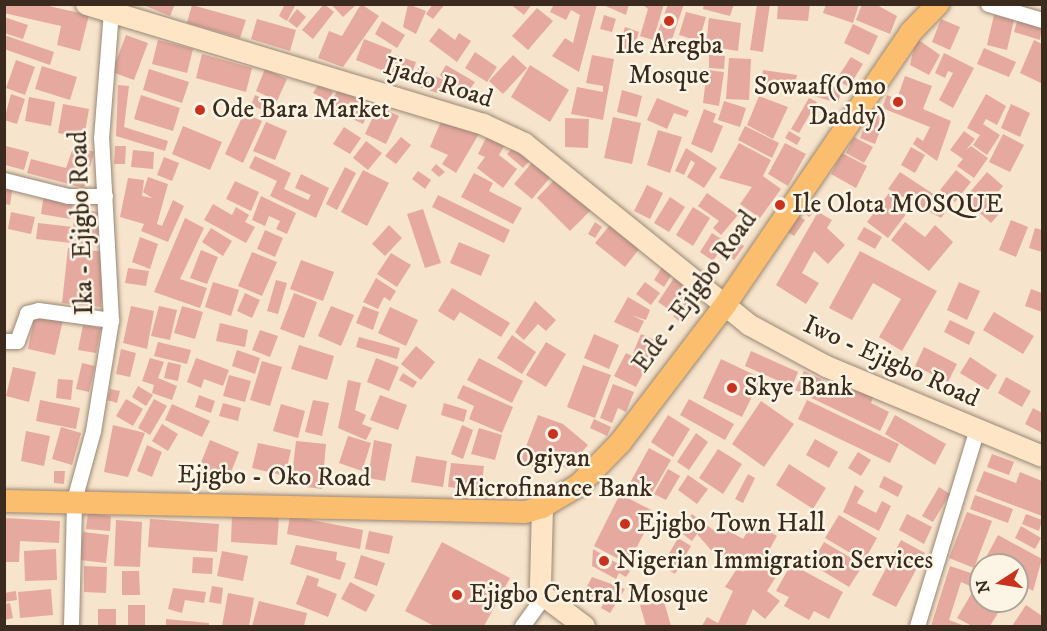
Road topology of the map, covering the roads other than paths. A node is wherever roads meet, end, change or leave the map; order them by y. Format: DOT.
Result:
graph roads {
  1 [pos="938,4"];
  2 [pos="988,4"];
  3 [pos="100,7"];
  4 [pos="1042,20"];
  5 [pos="4,180"];
  6 [pos="105,196"];
  7 [pos="725,305"];
  8 [pos="111,320"];
  9 [pos="4,341"];
  10 [pos="977,429"];
  11 [pos="1042,456"];
  12 [pos="74,500"];
  13 [pos="4,501"];
  14 [pos="542,507"];
  15 [pos="544,596"];
  16 [pos="71,627"];
  17 [pos="522,627"];
  18 [pos="584,627"];
  19 [pos="917,627"];
  1 -- 7 [label="main road, Ede - Ejigbo Road"];
  2 -- 4 [label="street"];
  3 -- 6 [label="street, Ika - Ejigbo Road"];
  3 -- 7 [label="street, Ijado Road"];
  5 -- 6 [label="street"];
  6 -- 8 [label="street, Ika - Ejigbo Road"];
  7 -- 10 [label="street, Iwo - Ejigbo Road"];
  7 -- 14 [label="main road, Ede - Ejigbo Road"];
  8 -- 9 [label="street"];
  8 -- 12 [label="street, Ika - Ejigbo Road"];
  10 -- 11 [label="street, Iwo - Ejigbo Road"];
  10 -- 19 [label="street"];
  12 -- 13 [label="main road, Ejigbo - Oko Road"];
  12 -- 14 [label="main road, Ejigbo - Oko Road"];
  12 -- 16 [label="street, Ika - Ejigbo Road"];
  14 -- 15 [label="street"];
  15 -- 17 [label="street"];
  15 -- 18 [label="street"];
}
